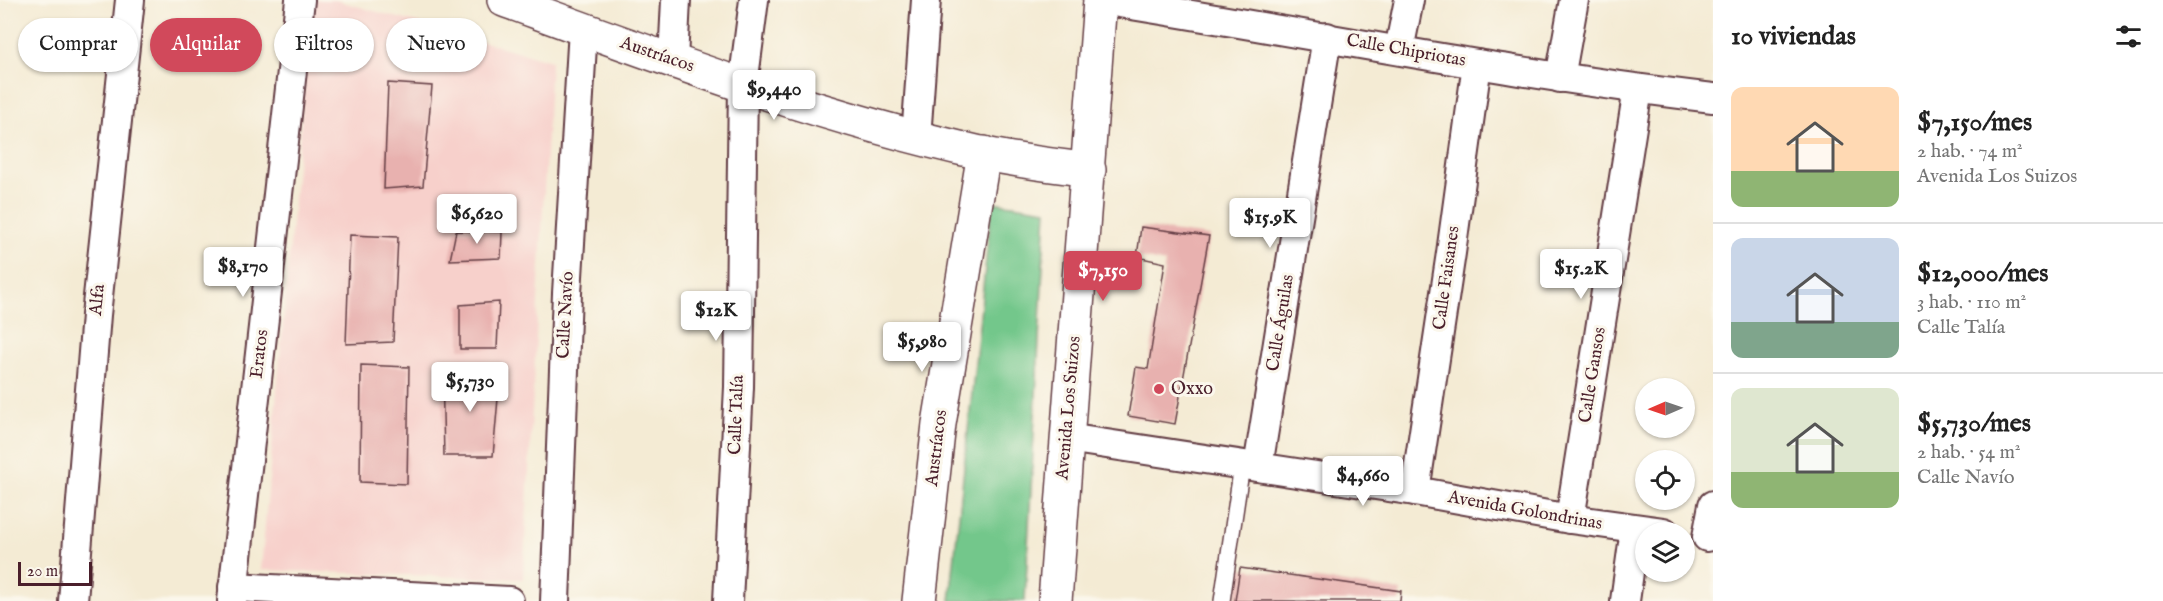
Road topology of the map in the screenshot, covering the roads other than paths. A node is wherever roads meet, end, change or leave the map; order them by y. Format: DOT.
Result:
graph roads {
  1 [pos="130,0"];
  2 [pos="300,0"];
  3 [pos="504,0"];
  4 [pos="676,0"];
  5 [pos="754,0"];
  6 [pos="926,0"];
  7 [pos="1100,0"];
  8 [pos="1409,0"];
  9 [pos="1574,0"];
  10 [pos="1249,12"];
  11 [pos="583,29"];
  12 [pos="1327,37"];
  13 [pos="1399,50"];
  14 [pos="673,60"];
  15 [pos="1476,64"];
  16 [pos="1560,78"];
  17 [pos="743,85"];
  18 [pos="1638,89"];
  19 [pos="1713,98"];
  20 [pos="916,138"];
  21 [pos="984,153"];
  22 [pos="1089,170"];
  23 [pos="1067,438"];
  24 [pos="1250,466"];
  25 [pos="1415,491"];
  26 [pos="1713,505"];
  27 [pos="1570,519"];
  28 [pos="1635,530"];
  29 [pos="1702,537"];
  30 [pos="232,594"];
  31 [pos="73,601"];
  32 [pos="509,601"];
  33 [pos="555,601"];
  34 [pos="728,601"];
  35 [pos="919,601"];
  36 [pos="1055,601"];
  37 [pos="1222,601"];
  38 [pos="1625,601"];
  1 -- 31 [label="street, Alfa"];
  2 -- 30 [label="street, Eratos"];
  3 -- 11 [label="street, Austríacos"];
  4 -- 14 [label="street"];
  5 -- 17 [label="street, Calle Talía"];
  6 -- 20 [label="street"];
  7 -- 10 [label="street, Calle Chipriotas"];
  7 -- 22 [label="street, Avenida Los Suizos"];
  8 -- 13 [label="street"];
  9 -- 16 [label="street"];
  10 -- 12 [label="street, Calle Chipriotas"];
  11 -- 14 [label="street, Austríacos"];
  11 -- 33 [label="street, Calle Navío"];
  12 -- 13 [label="street, Calle Chipriotas"];
  12 -- 24 [label="street, Calle Águilas"];
  13 -- 15 [label="street, Calle Chipriotas"];
  14 -- 17 [label="street, Austríacos"];
  15 -- 16 [label="street, Calle Chipriotas"];
  15 -- 25 [label="street, Calle Faisanes"];
  16 -- 18 [label="street, Calle Chipriotas"];
  17 -- 20 [label="street, Austríacos"];
  17 -- 34 [label="street, Calle Talía"];
  18 -- 19 [label="street, Calle Chipriotas"];
  18 -- 27 [label="street, Calle Gansos"];
  20 -- 21 [label="street, Austríacos"];
  21 -- 22 [label="street, Austríacos"];
  21 -- 35 [label="street, Austríacos"];
  22 -- 23 [label="street, Avenida Los Suizos"];
  23 -- 24 [label="street, Avenida Golondrinas"];
  23 -- 36 [label="street, Avenida Los Suizos"];
  24 -- 25 [label="street, Avenida Golondrinas"];
  24 -- 37 [label="lane"];
  25 -- 27 [label="street, Avenida Golondrinas"];
  26 -- 29 [label="street"];
  27 -- 28 [label="street, Avenida Golondrinas"];
  28 -- 38 [label="street"];
  30 -- 32 [label="street"];
}
